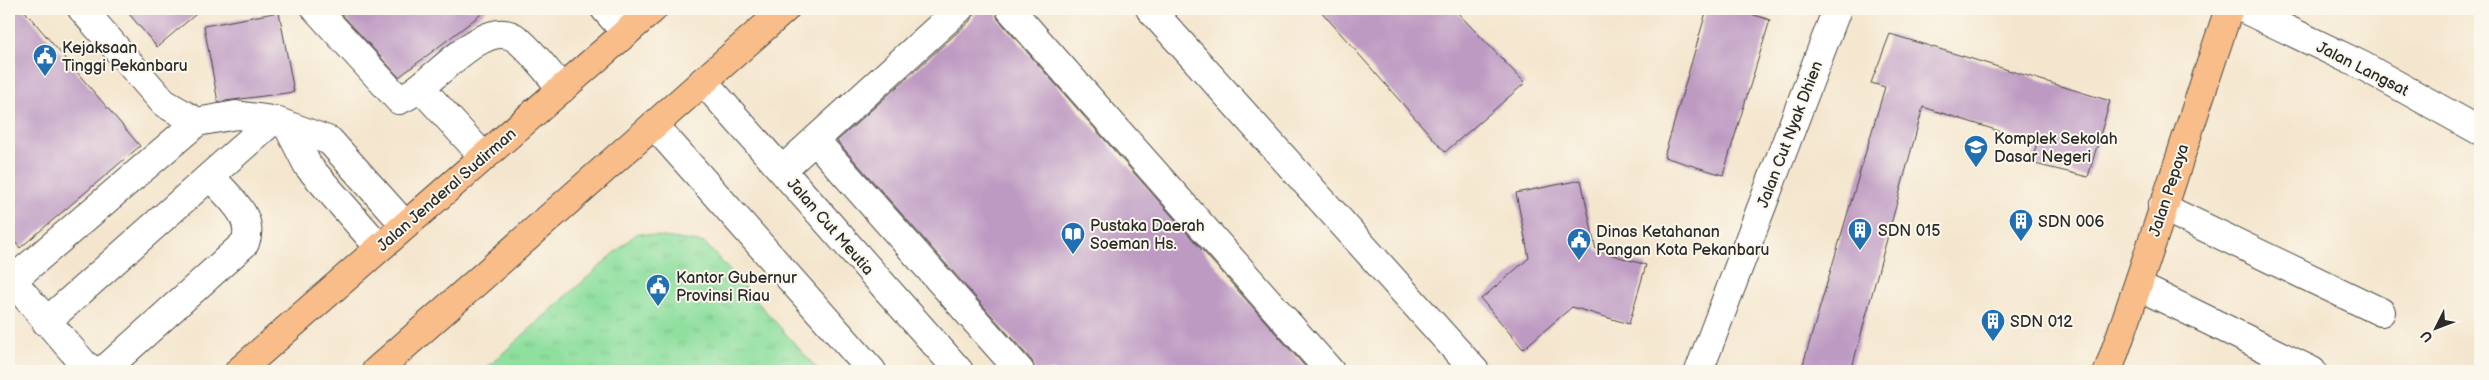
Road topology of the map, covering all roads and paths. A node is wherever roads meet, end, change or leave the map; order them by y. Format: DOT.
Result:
graph roads {
  1 [pos="82,9"];
  2 [pos="316,9"];
  3 [pos="605,9"];
  4 [pos="653,9"];
  5 [pos="785,9"];
  6 [pos="959,9"];
  7 [pos="1010,9"];
  8 [pos="1150,9"];
  9 [pos="1837,9"];
  10 [pos="2229,9"];
  11 [pos="2244,9"];
  12 [pos="626,33"];
  13 [pos="703,81"];
  14 [pos="420,87"];
  15 [pos="562,89"];
  16 [pos="197,122"];
  17 [pos="281,123"];
  18 [pos="654,125"];
  19 [pos="2480,131"];
  20 [pos="815,140"];
  21 [pos="483,156"];
  22 [pos="782,170"];
  23 [pos="210,176"];
  24 [pos="2162,207"];
  25 [pos="405,224"];
  26 [pos="379,247"];
  27 [pos="10,280"];
  28 [pos="2138,286"];
  29 [pos="2381,312"];
  30 [pos="46,322"];
  31 [pos="239,371"];
  32 [pos="376,371"];
  33 [pos="872,371"];
  34 [pos="959,371"];
  35 [pos="1020,371"];
  36 [pos="1330,371"];
  37 [pos="1474,371"];
  38 [pos="1699,371"];
  39 [pos="2108,371"];
  40 [pos="2312,371"];
  1 -- 16 [label="street"];
  2 -- 14 [label="street"];
  3 -- 12 [label="street"];
  4 -- 12 [label="main road, Jalan Jenderal Sudirman"];
  5 -- 13 [label="main road"];
  6 -- 20 [label="street"];
  7 -- 36 [label="street"];
  8 -- 37 [label="street"];
  9 -- 38 [label="street, Jalan Cut Nyak Dhien"];
  10 -- 24 [label="main road, Jalan Pepaya"];
  11 -- 19 [label="street, Jalan Langsat"];
  12 -- 15 [label="main road, Jalan Jenderal Sudirman"];
  13 -- 18 [label="main road"];
  13 -- 22 [label="street, Jalan Cut Meutia"];
  14 -- 15 [label="street"];
  14 -- 21 [label="street"];
  15 -- 21 [label="main road, Jalan Jenderal Sudirman"];
  16 -- 17 [label="street"];
  16 -- 27 [label="street"];
  17 -- 23 [label="street"];
  17 -- 25 [label="street"];
  17 -- 26 [label="street"];
  18 -- 32 [label="main road"];
  18 -- 33 [label="street"];
  20 -- 22 [label="street"];
  20 -- 35 [label="street"];
  21 -- 25 [label="main road, Jalan Jenderal Sudirman"];
  22 -- 34 [label="street, Jalan Cut Meutia"];
  23 -- 30 [label="street"];
  23 -- 30 [label="street"];
  24 -- 28 [label="main road, Jalan Pepaya"];
  24 -- 29 [label="street"];
  25 -- 26 [label="main road, Jalan Jenderal Sudirman"];
  26 -- 31 [label="main road, Jalan Jenderal Sudirman"];
  27 -- 30 [label="street"];
  28 -- 39 [label="main road, Jalan Pepaya"];
  28 -- 40 [label="street"];
}
